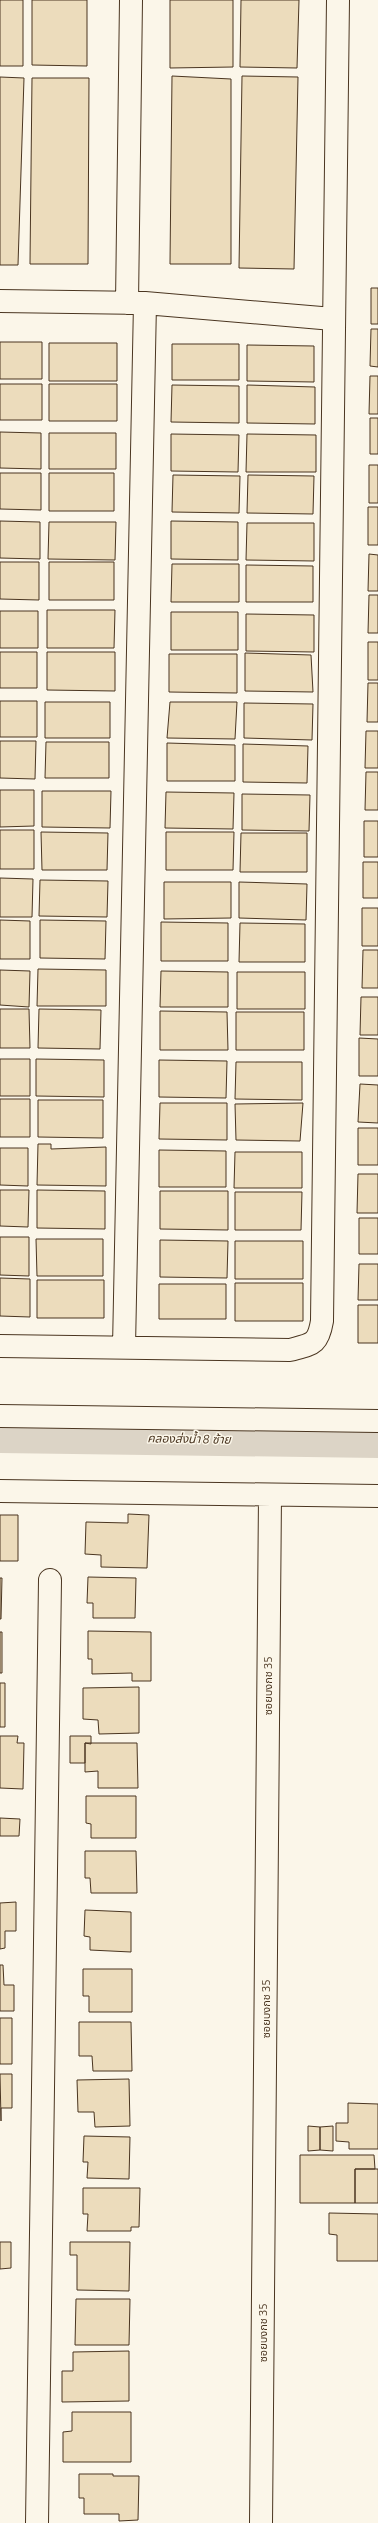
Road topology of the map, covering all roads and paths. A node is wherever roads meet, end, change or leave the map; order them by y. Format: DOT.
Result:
graph roads {
  1 [pos="131,0"];
  2 [pos="338,0"];
  3 [pos="0,301"];
  4 [pos="136,303"];
  5 [pos="333,319"];
  6 [pos="0,1346"];
  7 [pos="124,1347"];
  8 [pos="0,1416"];
  9 [pos="378,1421"];
  10 [pos="0,1491"];
  11 [pos="270,1496"];
  12 [pos="378,1496"];
  13 [pos="50,1580"];
  14 [pos="36,2523"];
  15 [pos="261,2523"];
  1 -- 4 [label="street"];
  2 -- 5 [label="street"];
  3 -- 4 [label="street"];
  4 -- 5 [label="street"];
  4 -- 7 [label="street"];
  5 -- 7 [label="street"];
  6 -- 7 [label="street"];
  8 -- 9 [label="street"];
  10 -- 11 [label="street"];
  11 -- 12 [label="street"];
  11 -- 15 [label="street, ซอยบงกช 35"];
  13 -- 14 [label="street"];
}
